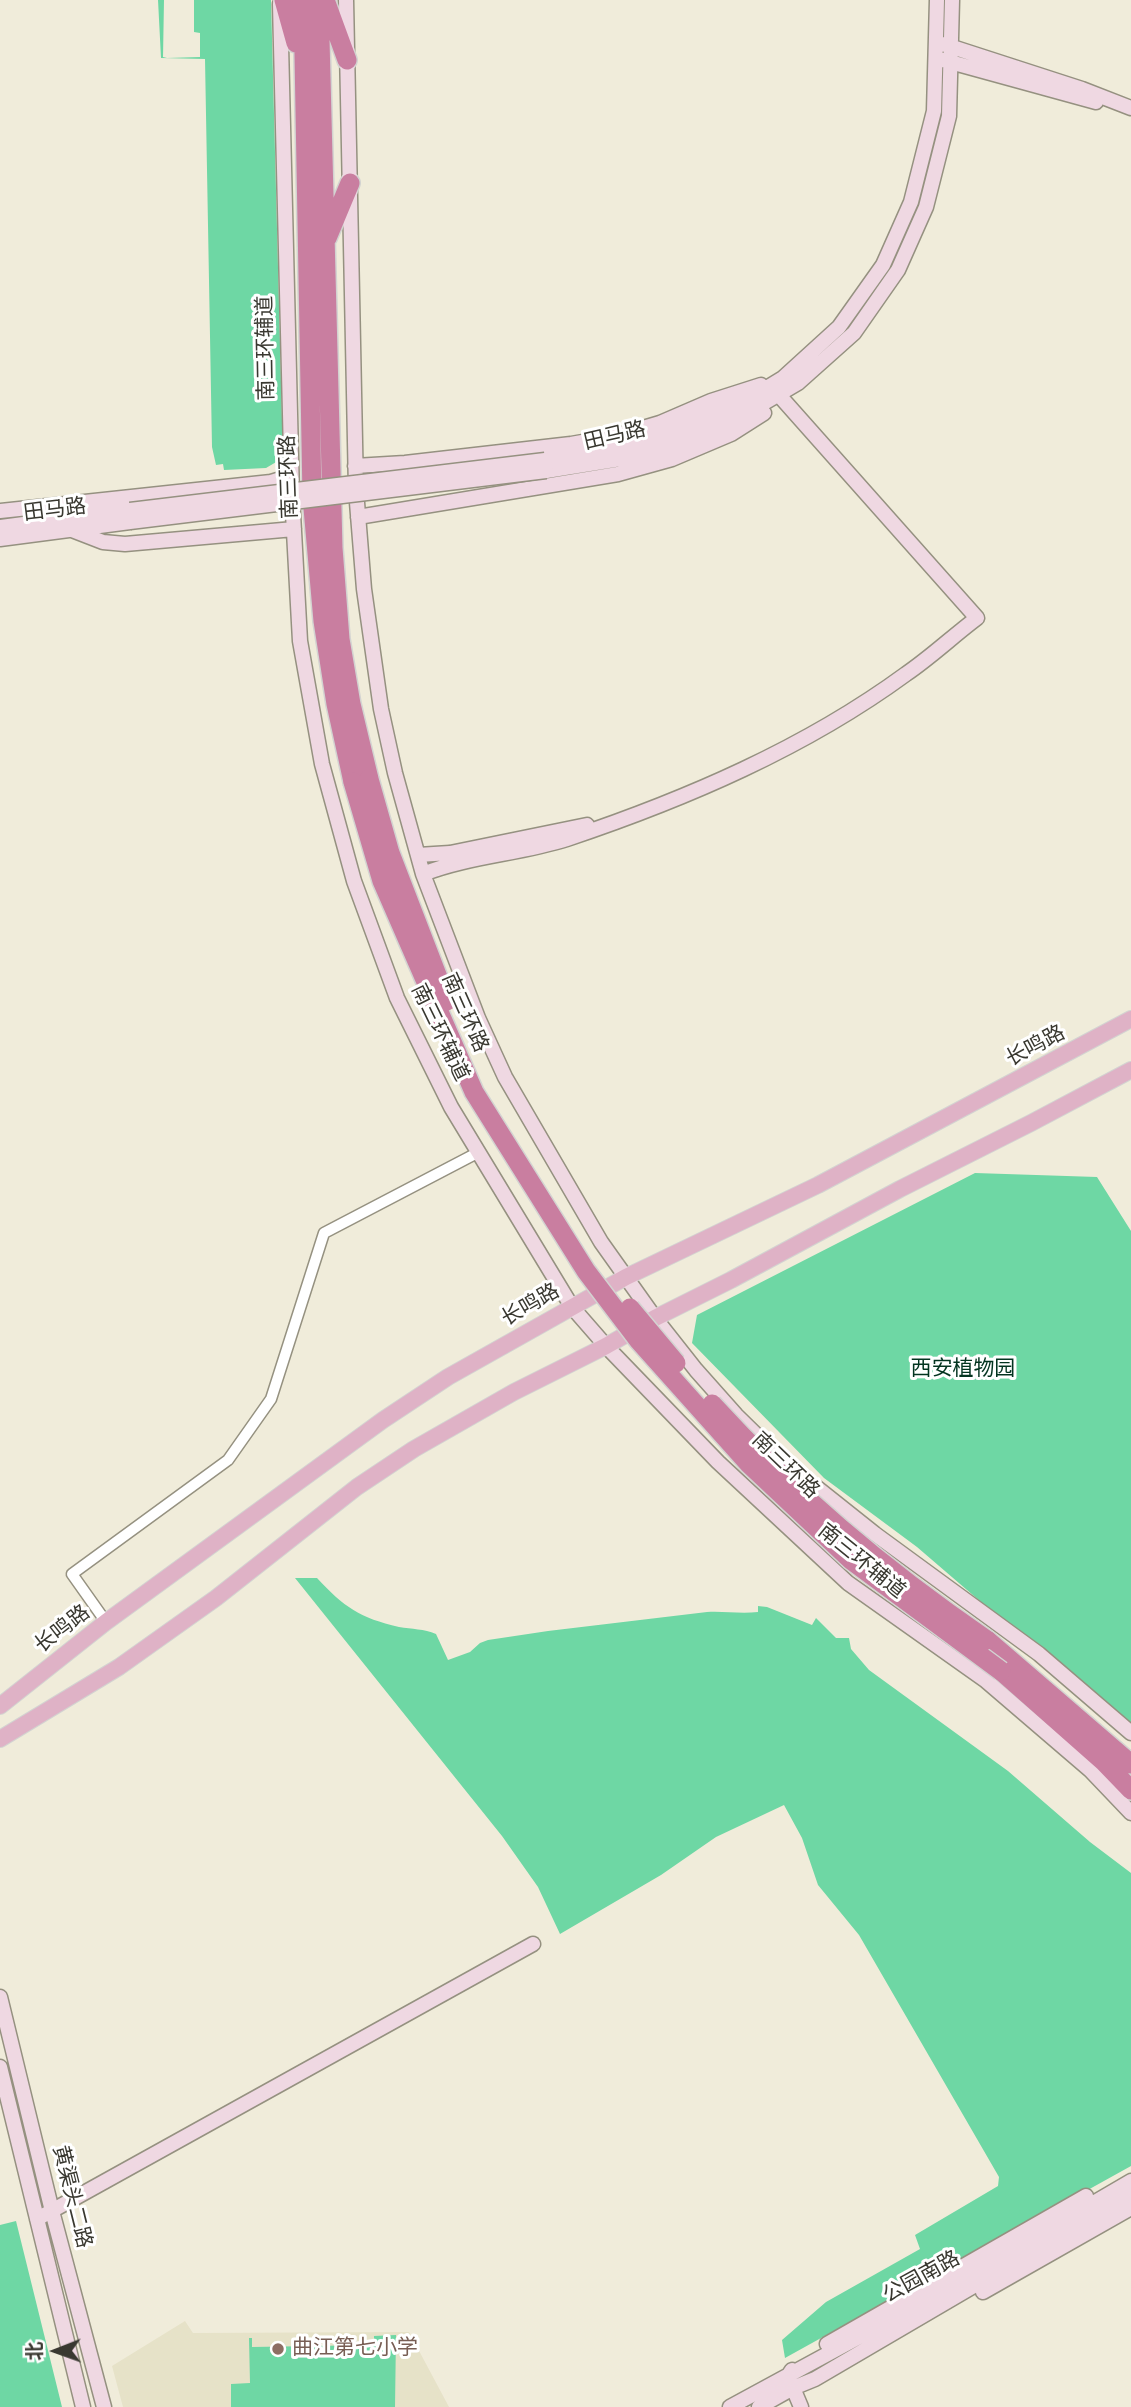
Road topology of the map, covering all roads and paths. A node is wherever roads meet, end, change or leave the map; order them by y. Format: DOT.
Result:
graph roads {
  1 [pos="282,0"];
  2 [pos="303,0"];
  3 [pos="319,0"];
  4 [pos="325,0"];
  5 [pos="345,0"];
  6 [pos="937,0"];
  7 [pos="952,0"];
  8 [pos="936,42"];
  9 [pos="951,47"];
  10 [pos="935,58"];
  11 [pos="347,60"];
  12 [pos="950,62"];
  13 [pos="304,72"];
  14 [pos="1131,109"];
  15 [pos="350,183"];
  16 [pos="324,246"];
  17 [pos="783,378"];
  18 [pos="781,397"];
  19 [pos="546,465"];
  20 [pos="355,466"];
  21 [pos="291,477"];
  22 [pos="0,511"];
  23 [pos="130,516"];
  24 [pos="358,517"];
  25 [pos="0,527"];
  26 [pos="293,529"];
  27 [pos="72,530"];
  28 [pos="0,539"];
  29 [pos="361,781"];
  30 [pos="612,821"];
  31 [pos="418,856"];
  32 [pos="423,874"];
  33 [pos="1131,1020"];
  34 [pos="1131,1070"];
  35 [pos="479,1152"];
  36 [pos="626,1277"];
  37 [pos="572,1307"];
  38 [pos="655,1318"];
  39 [pos="606,1346"];
  40 [pos="106,1622"];
  41 [pos="0,1706"];
  42 [pos="1131,1733"];
  43 [pos="0,1739"];
  44 [pos="1131,1764"];
  45 [pos="1131,1790"];
  46 [pos="1131,1813"];
  47 [pos="533,1944"];
  48 [pos="0,1997"];
  49 [pos="0,2067"];
  50 [pos="1131,2175"];
  51 [pos="1131,2181"];
  52 [pos="1131,2194"];
  53 [pos="1131,2208"];
  54 [pos="52,2211"];
  55 [pos="37,2219"];
  56 [pos="932,2304"];
  57 [pos="790,2382"];
  58 [pos="778,2396"];
  59 [pos="83,2407"];
  60 [pos="104,2407"];
  61 [pos="730,2407"];
  62 [pos="759,2407"];
  63 [pos="801,2407"];
  1 -- 13 [label="highway"];
  1 -- 21 [label="main road, 南三环辅道"];
  2 -- 13 [label="highway, 南三环路"];
  3 -- 16 [label="highway, 南三环路"];
  4 -- 11 [label="highway"];
  5 -- 11 [label="main road, 南三环辅道"];
  6 -- 8 [label="main road, 田马路"];
  7 -- 9 [label="main road, 田马路"];
  8 -- 9 [label="main road"];
  8 -- 10 [label="main road, 田马路"];
  9 -- 12 [label="main road, 田马路"];
  9 -- 14 [label="main road"];
  10 -- 12 [label="main road"];
  10 -- 17 [label="main road, 田马路"];
  11 -- 15 [label="main road, 南三环辅道"];
  12 -- 14 [label="main road"];
  12 -- 18 [label="main road, 田马路"];
  13 -- 29 [label="highway, 南三环路"];
  15 -- 16 [label="highway"];
  15 -- 20 [label="main road, 南三环辅道"];
  16 -- 29 [label="highway, 南三环路"];
  17 -- 19 [label="main road, 田马路"];
  17 -- 20 [label="main road"];
  18 -- 19 [label="main road, 田马路"];
  18 -- 24 [label="main road"];
  18 -- 30 [label="main road"];
  19 -- 23 [label="main road, 田马路, bridge"];
  20 -- 24 [label="main road, 南三环辅道"];
  21 -- 22 [label="main road"];
  21 -- 26 [label="main road, 南三环辅道"];
  23 -- 25 [label="main road, 田马路"];
  23 -- 27 [label="main road, 田马路"];
  24 -- 31 [label="main road, 南三环辅道"];
  26 -- 27 [label="main road"];
  26 -- 35 [label="main road, 南三环辅道"];
  27 -- 28 [label="main road, 田马路"];
  29 -- 44 [label="highway, 南三环路, bridge"];
  29 -- 45 [label="highway, 南三环路, bridge"];
  30 -- 31 [label="main road"];
  30 -- 32 [label="main road"];
  31 -- 32 [label="main road, 南三环辅道"];
  32 -- 36 [label="main road, 南三环辅道"];
  33 -- 36 [label="main road, 长鸣路"];
  34 -- 38 [label="main road"];
  35 -- 37 [label="main road, 南三环辅道"];
  35 -- 40 [label="street"];
  36 -- 37 [label="main road, 长鸣路"];
  36 -- 38 [label="main road, 南三环辅道"];
  37 -- 39 [label="main road, 南三环辅道"];
  37 -- 40 [label="main road, 长鸣路"];
  38 -- 39 [label="main road"];
  38 -- 42 [label="main road, 南三环辅道"];
  39 -- 43 [label="main road"];
  39 -- 46 [label="main road, 南三环辅道"];
  40 -- 41 [label="main road, 长鸣路"];
  47 -- 54 [label="main road"];
  48 -- 54 [label="main road, 黄渠头二路"];
  49 -- 55 [label="main road, 黄渠头二路"];
  50 -- 57 [label="main road"];
  51 -- 56 [label="main road, 公园南路"];
  52 -- 56 [label="main road, 公园南路"];
  53 -- 57 [label="main road"];
  54 -- 55 [label="main road"];
  54 -- 60 [label="main road, 黄渠头二路"];
  55 -- 59 [label="main road, 黄渠头二路"];
  56 -- 57 [label="main road, 公园南路"];
  57 -- 58 [label="main road, 公园南路"];
  57 -- 63 [label="main road"];
  58 -- 61 [label="main road, 公园南路"];
  58 -- 62 [label="main road, 公园南路"];
}
